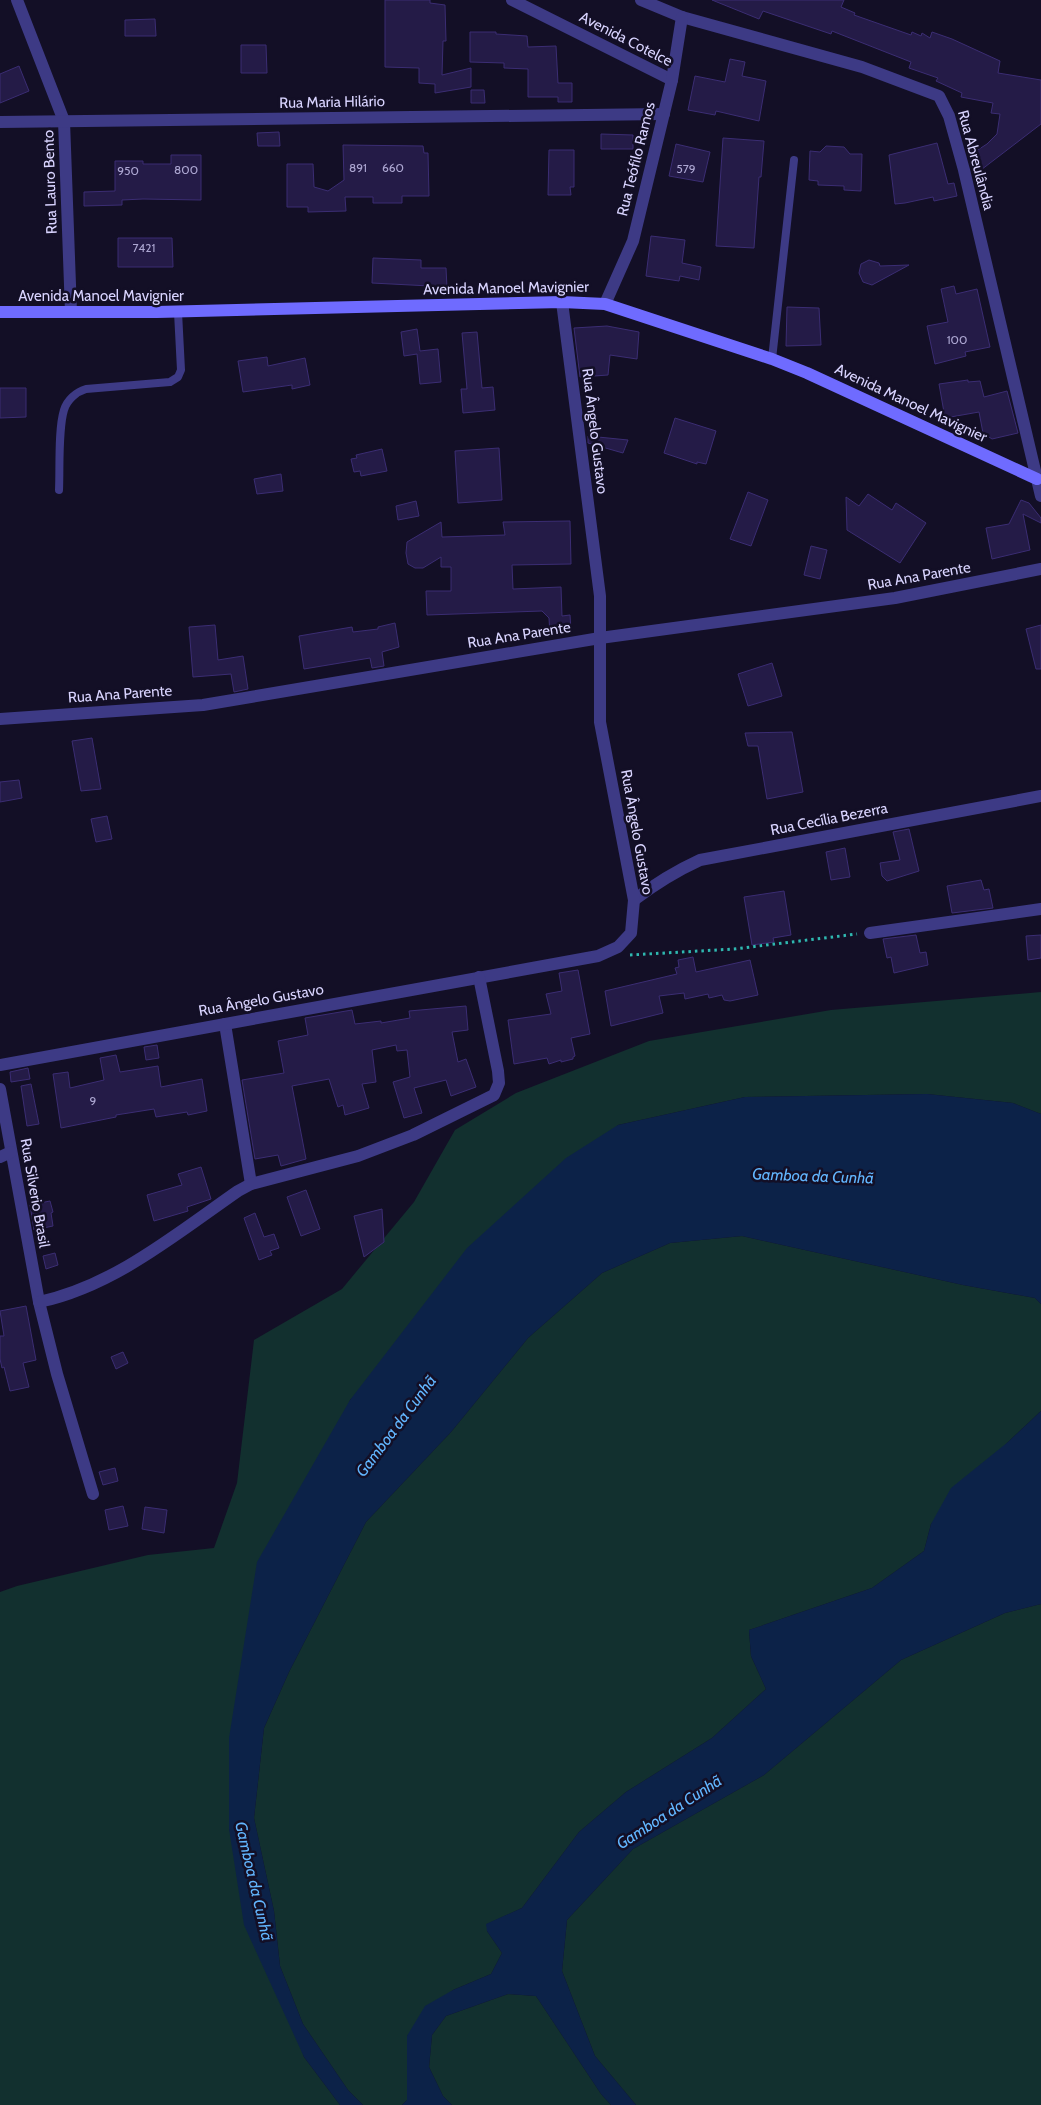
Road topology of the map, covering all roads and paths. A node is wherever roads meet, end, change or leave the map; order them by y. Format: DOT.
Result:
graph roads {
  1 [pos="17,0"];
  2 [pos="512,0"];
  3 [pos="641,0"];
  4 [pos="682,17"];
  5 [pos="672,80"];
  6 [pos="664,114"];
  7 [pos="64,121"];
  8 [pos="0,122"];
  9 [pos="794,160"];
  10 [pos="562,302"];
  11 [pos="605,304"];
  12 [pos="0,312"];
  13 [pos="71,312"];
  14 [pos="178,312"];
  15 [pos="772,359"];
  16 [pos="1037,479"];
  17 [pos="59,490"];
  18 [pos="1041,496"];
  19 [pos="1041,569"];
  20 [pos="600,638"];
  21 [pos="0,719"];
  22 [pos="1041,796"];
  23 [pos="634,900"];
  24 [pos="1041,909"];
  25 [pos="870,933"];
  26 [pos="627,955"];
  27 [pos="479,977"];
  28 [pos="225,1024"];
  29 [pos="0,1065"];
  30 [pos="0,1089"];
  31 [pos="6,1154"];
  32 [pos="251,1184"];
  33 [pos="39,1302"];
  34 [pos="93,1494"];
  1 -- 7 [label="street, Rua Lauro Bento"];
  2 -- 5 [label="street, Avenida Cotelce"];
  3 -- 4 [label="street"];
  4 -- 5 [label="street, Rua Teófilo Ramos"];
  4 -- 16 [label="street, Rua Abreulândia"];
  5 -- 6 [label="street, Rua Teófilo Ramos"];
  6 -- 7 [label="street, Rua Maria Hilário"];
  6 -- 11 [label="street, Rua Teófilo Ramos"];
  7 -- 8 [label="street, Rua Maria Hilário"];
  7 -- 13 [label="street, Rua Lauro Bento"];
  9 -- 15 [label="lane"];
  10 -- 11 [label="street, Avenida Manoel Mavignier"];
  10 -- 14 [label="street, Avenida Manoel Mavignier"];
  10 -- 20 [label="street, Rua Ângelo Gustavo"];
  11 -- 15 [label="street, Avenida Manoel Mavignier"];
  12 -- 13 [label="street, Avenida Manoel Mavignier"];
  13 -- 14 [label="street, Avenida Manoel Mavignier"];
  14 -- 17 [label="lane"];
  15 -- 16 [label="street, Avenida Manoel Mavignier"];
  16 -- 18 [label="street, Rua Abreulândia"];
  19 -- 20 [label="street, Rua Ana Parente"];
  20 -- 21 [label="street, Rua Ana Parente"];
  20 -- 23 [label="street, Rua Ângelo Gustavo"];
  22 -- 23 [label="street, Rua Cecília Bezerra"];
  23 -- 27 [label="street, Rua Ângelo Gustavo"];
  24 -- 25 [label="street"];
  25 -- 26 [label="path"];
  27 -- 28 [label="street, Rua Ângelo Gustavo"];
  27 -- 32 [label="street"];
  28 -- 29 [label="street, Rua Ângelo Gustavo"];
  28 -- 32 [label="street"];
  30 -- 31 [label="street, Rua Silverio Brasil"];
  31 -- 33 [label="street, Rua Silverio Brasil"];
  32 -- 33 [label="street"];
  33 -- 34 [label="street, Rua Silverio Brasil"];
}
